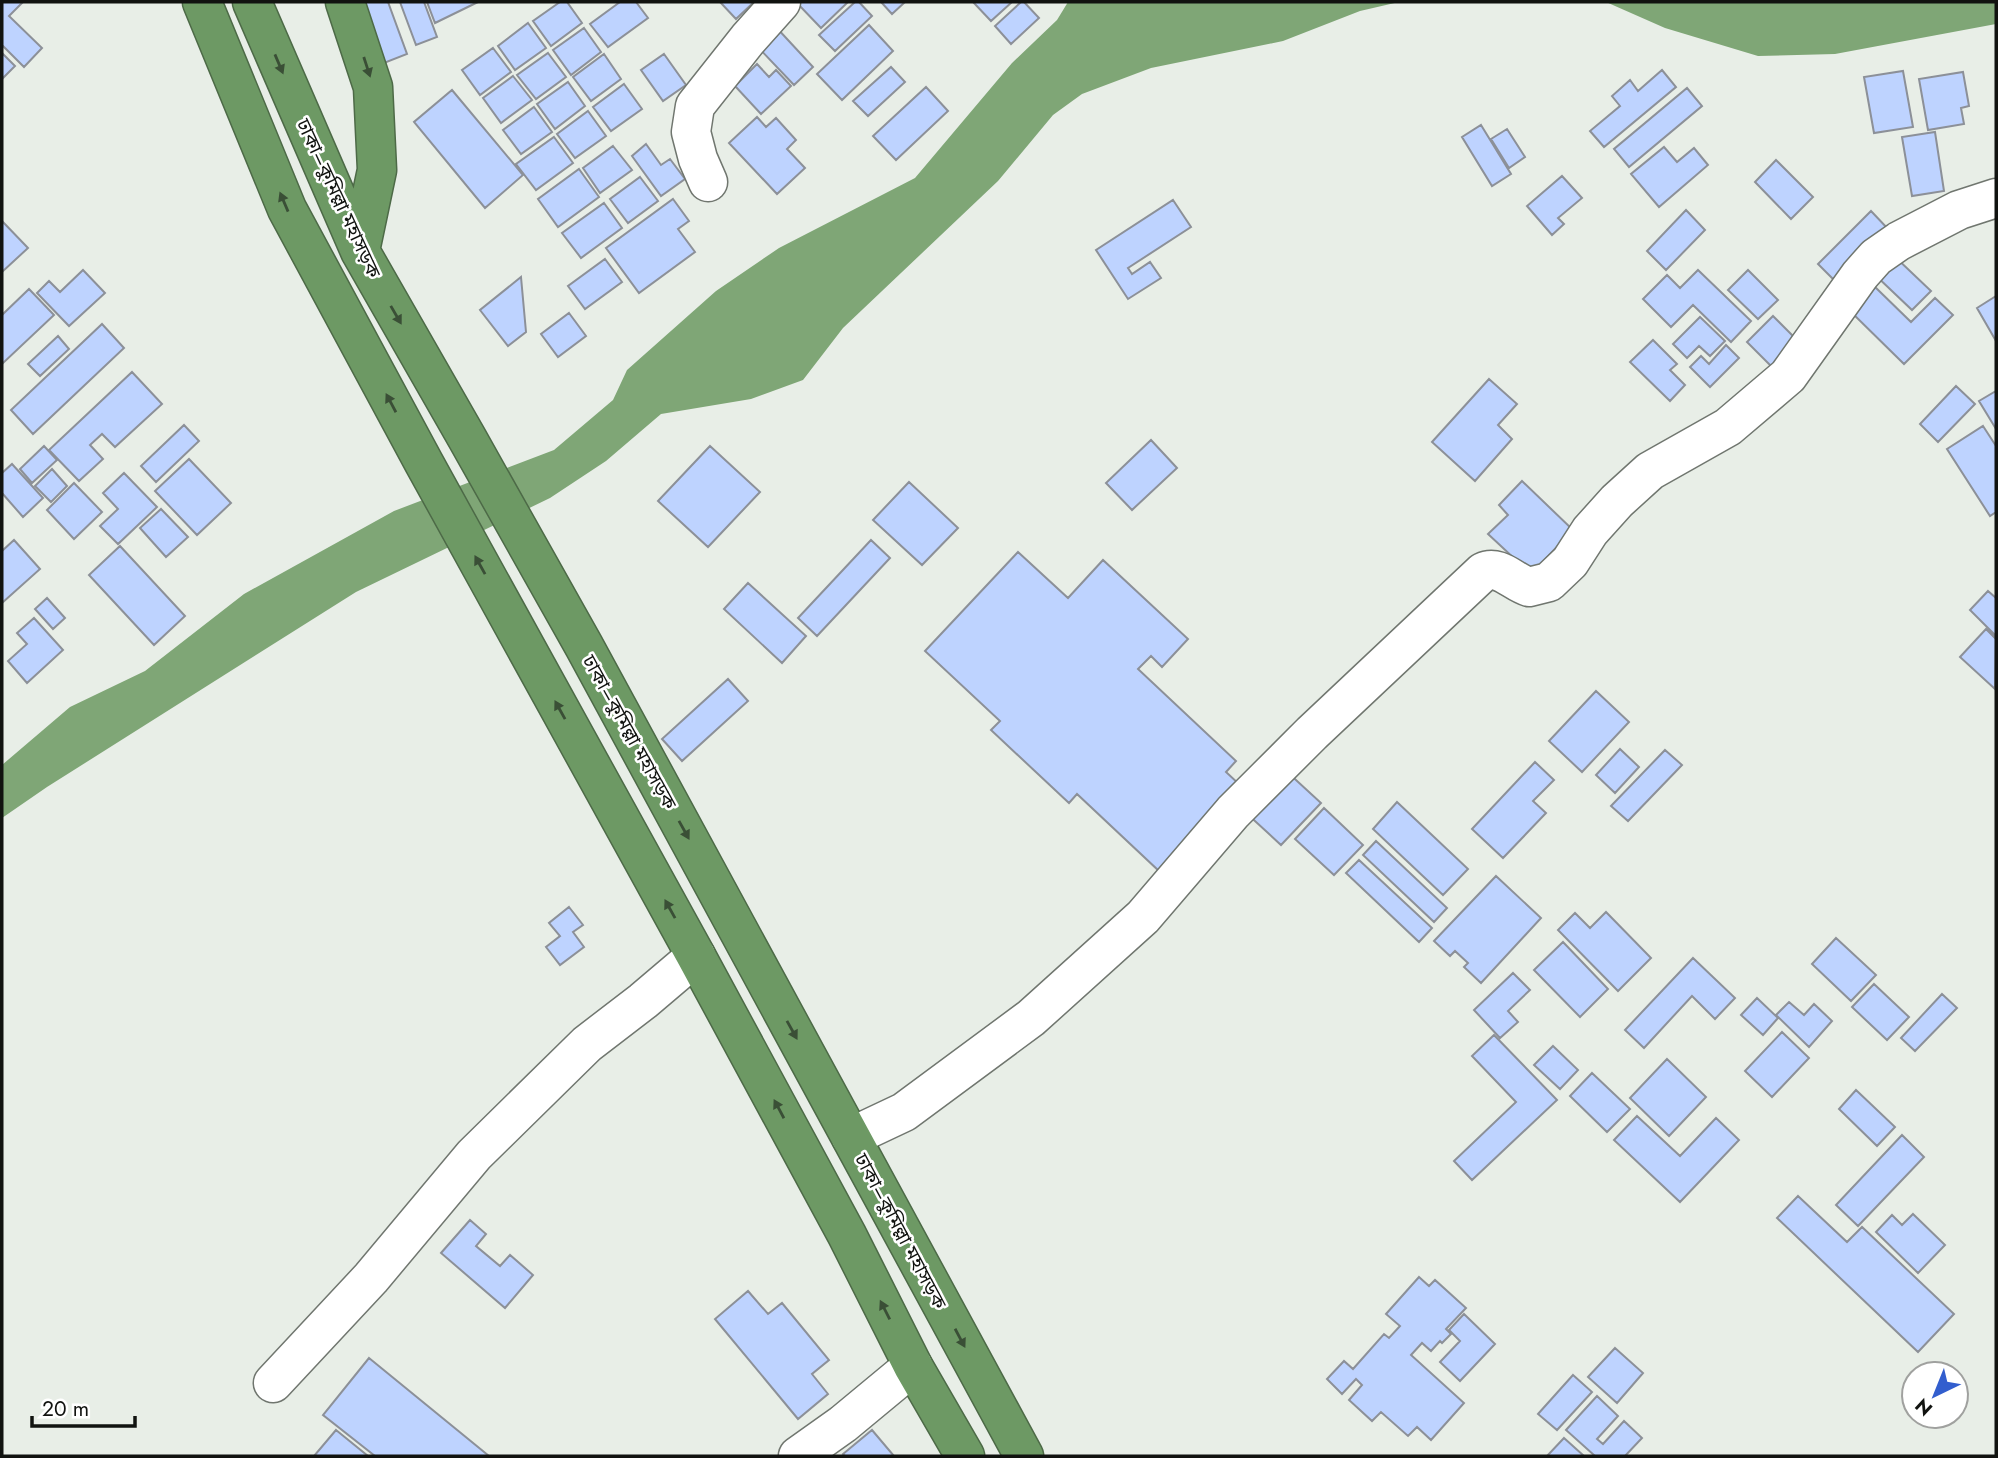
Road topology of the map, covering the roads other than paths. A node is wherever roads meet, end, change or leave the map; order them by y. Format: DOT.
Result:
graph roads {
  1 [pos="202,2"];
  2 [pos="252,2"];
  3 [pos="345,2"];
  4 [pos="780,2"];
  5 [pos="708,182"];
  6 [pos="1996,198"];
  7 [pos="360,251"];
  8 [pos="696,956"];
  9 [pos="851,1137"];
  10 [pos="913,1366"];
  11 [pos="273,1383"];
  12 [pos="798,1456"];
  13 [pos="965,1456"];
  14 [pos="1024,1456"];
  8 -- 1 [label="highway, one-way"];
  2 -- 7 [label="highway, ঢাকা–কুমিল্লা মহাসড়ক, one-way"];
  3 -- 7 [label="highway, one-way"];
  4 -- 5 [label="street"];
  6 -- 9 [label="street"];
  7 -- 9 [label="highway, ঢাকা–কুমিল্লা মহাসড়ক, one-way"];
  10 -- 8 [label="highway, one-way"];
  8 -- 11 [label="street"];
  9 -- 14 [label="highway, ঢাকা–কুমিল্লা মহাসড়ক, one-way"];
  10 -- 12 [label="street"];
  10 -- 13 [label="highway"];
}
